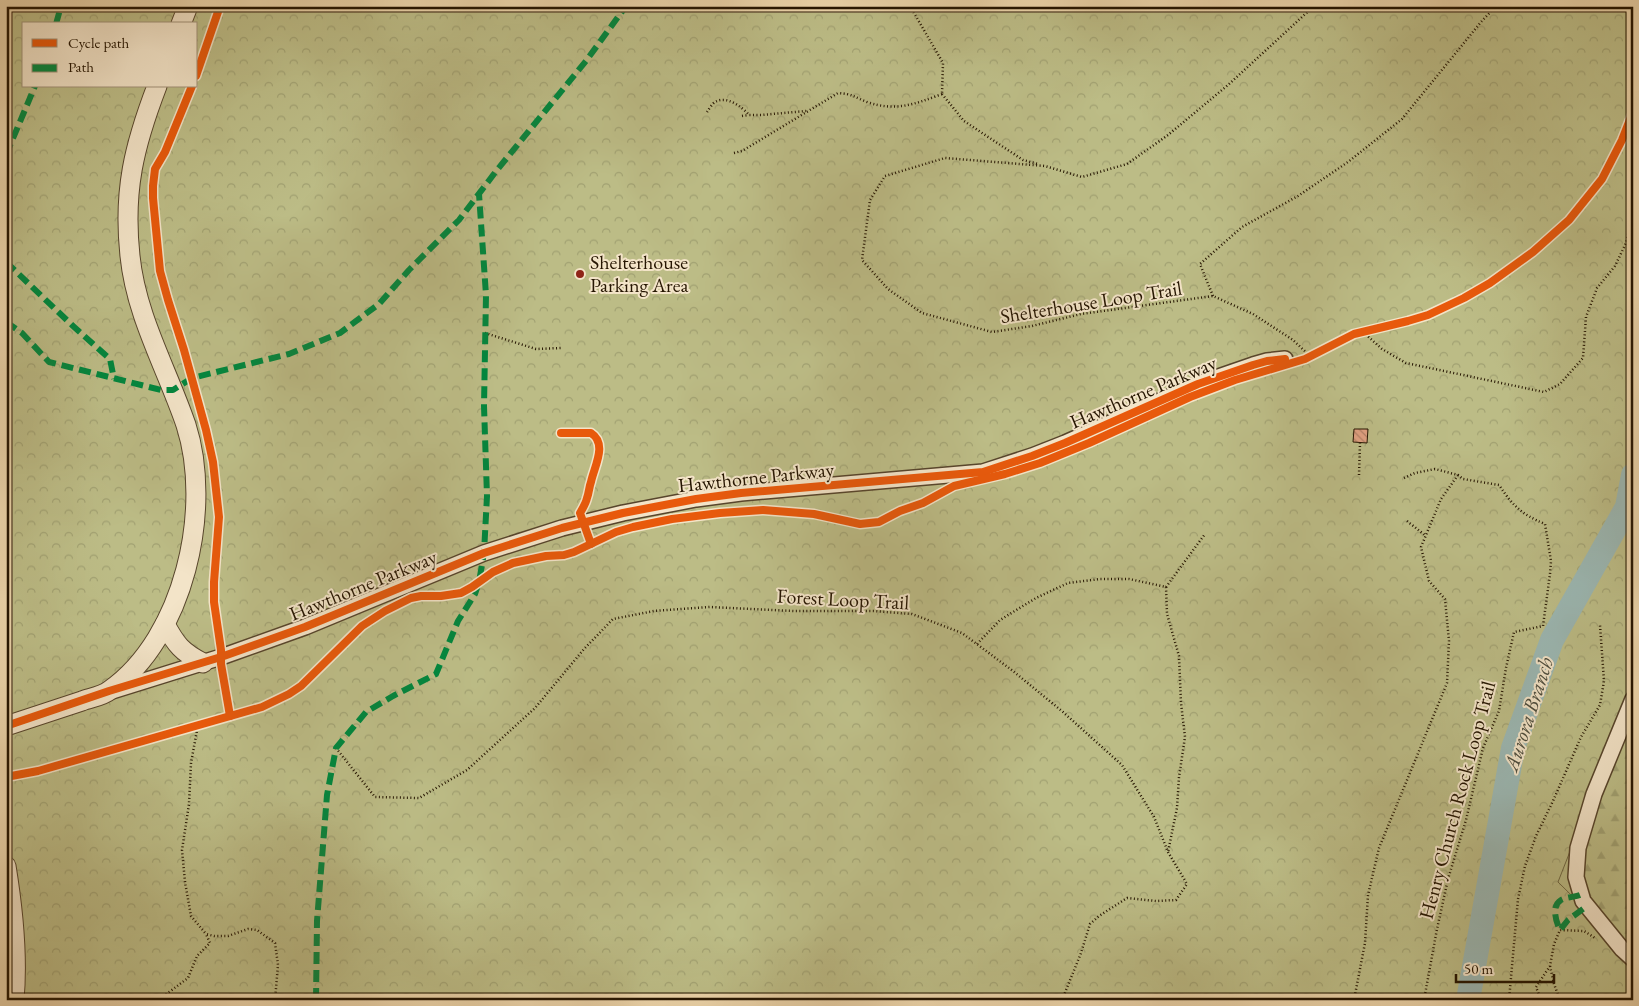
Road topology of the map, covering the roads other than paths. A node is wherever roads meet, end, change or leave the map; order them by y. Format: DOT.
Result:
graph roads {
  1 [pos="188,6"];
  2 [pos="182,22"];
  3 [pos="157,88"];
  4 [pos="1285,359"];
  5 [pos="165,624"];
  6 [pos="203,663"];
  7 [pos="109,692"];
  8 [pos="1633,699"];
  9 [pos="6,726"];
  10 [pos="6,866"];
  11 [pos="1633,959"];
  12 [pos="14,1000"];
  1 -- 2 [label="street"];
  3 -- 5 [label="street"];
  4 -- 6 [label="street, Hawthorne Parkway"];
  5 -- 6 [label="street"];
  5 -- 7 [label="street"];
  6 -- 7 [label="street, Hawthorne Parkway"];
  7 -- 9 [label="street, Hawthorne Parkway"];
  8 -- 11 [label="street"];
  10 -- 12 [label="street"];
}
